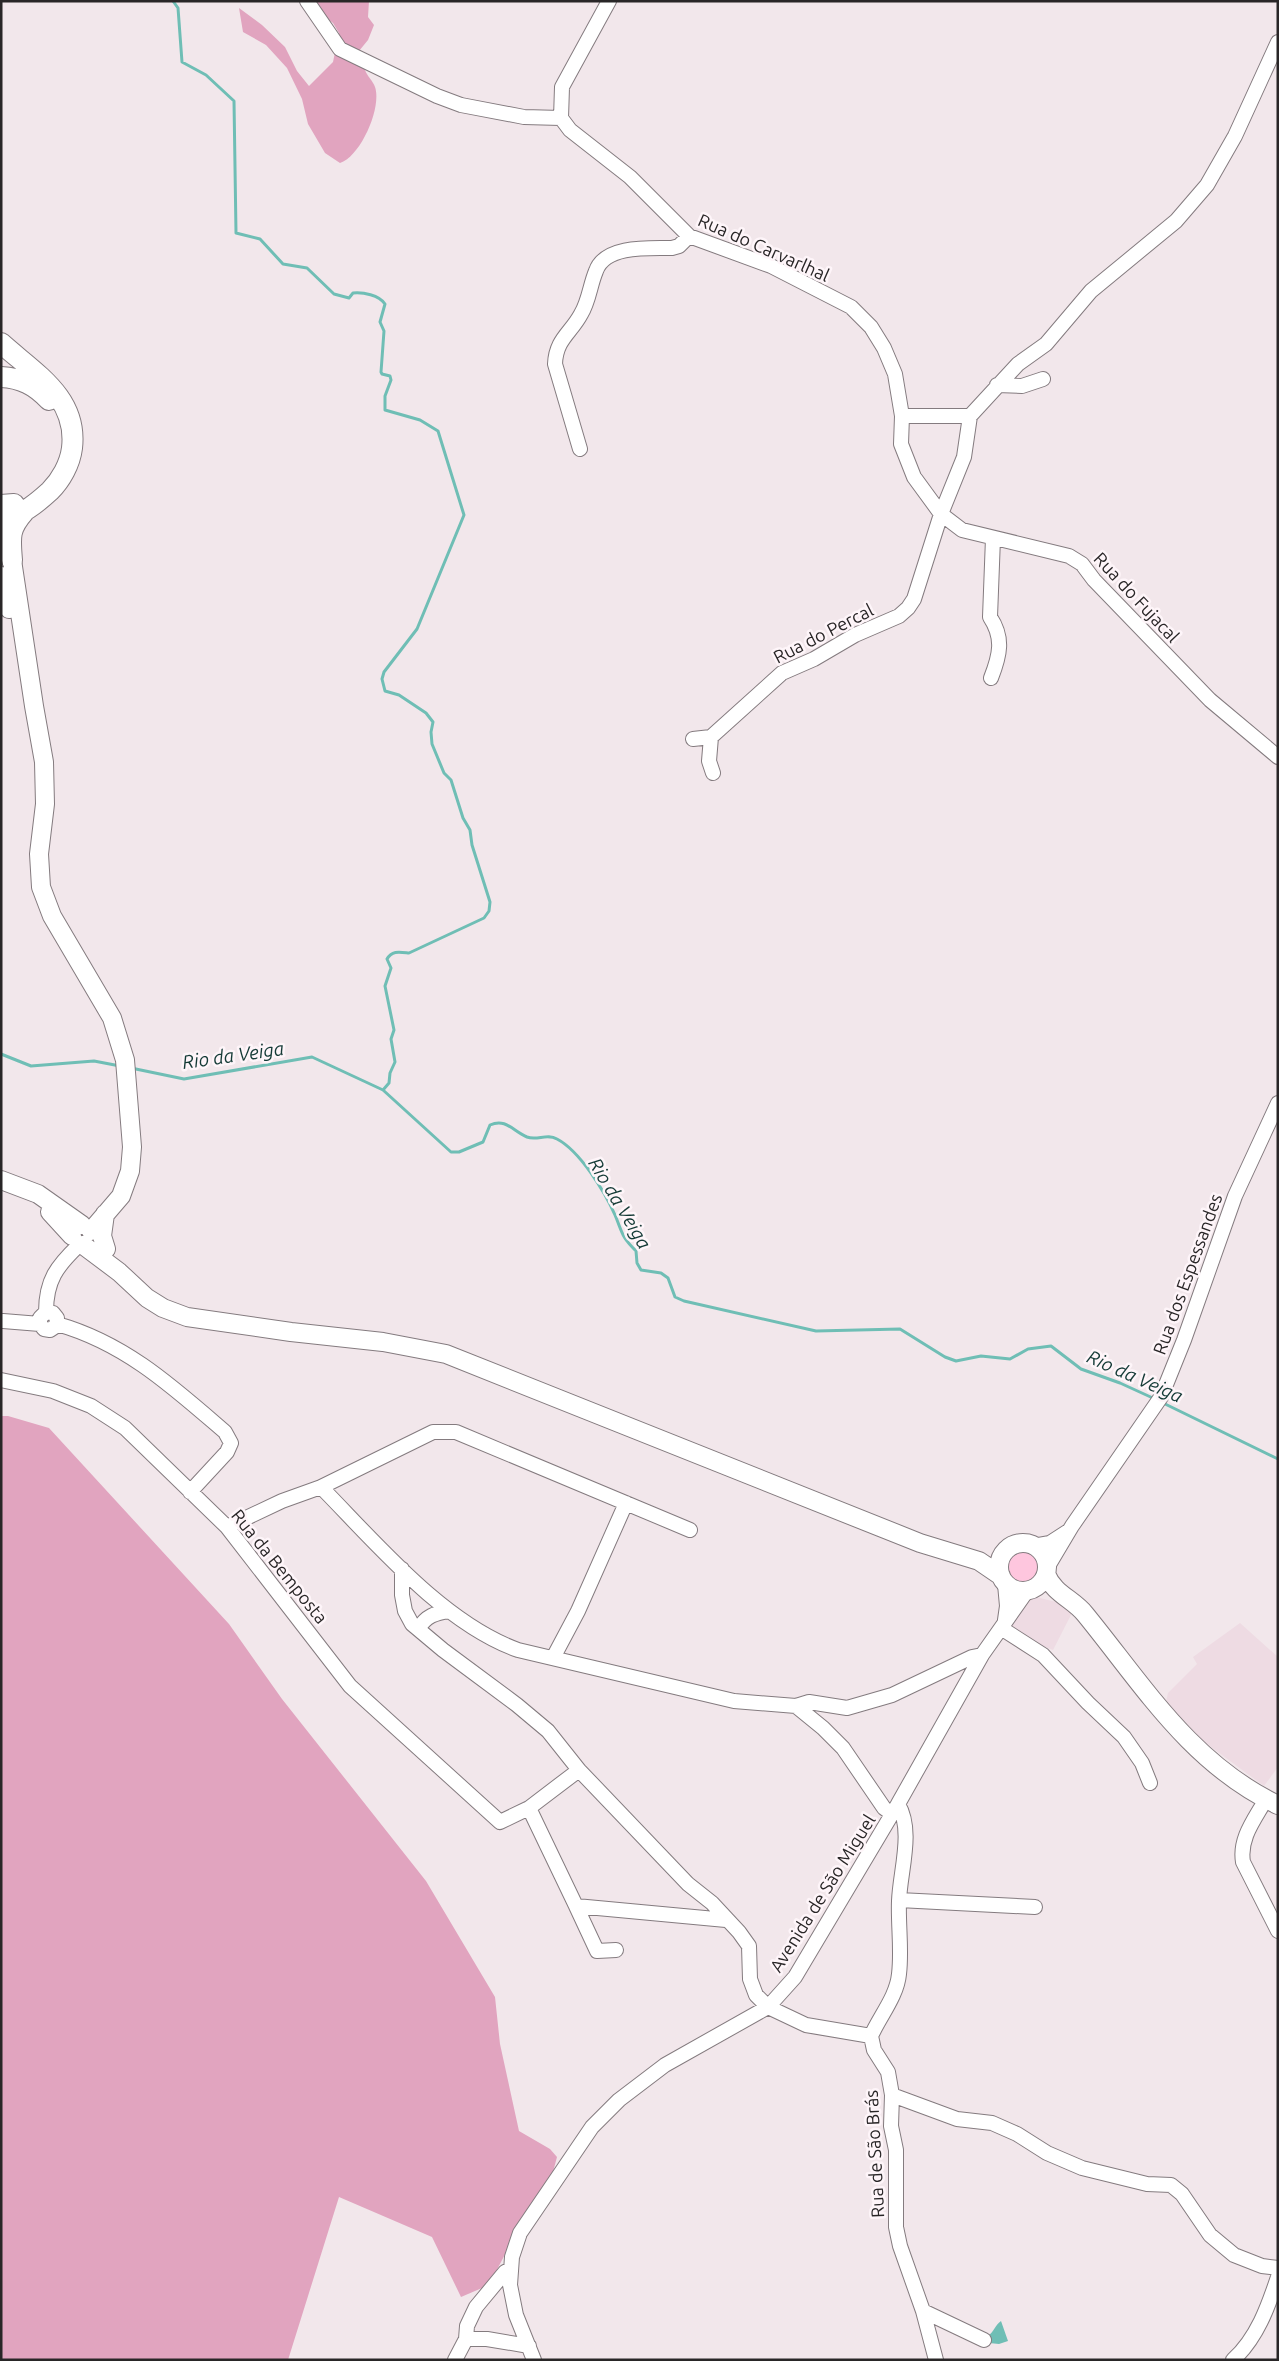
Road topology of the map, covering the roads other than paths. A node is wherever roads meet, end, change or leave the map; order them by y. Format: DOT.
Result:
graph roads {
  1 [pos="306,1"];
  2 [pos="609,1"];
  3 [pos="1278,42"];
  4 [pos="561,118"];
  5 [pos="689,236"];
  6 [pos="1,343"];
  7 [pos="1,377"];
  8 [pos="1043,379"];
  9 [pos="996,385"];
  10 [pos="902,416"];
  11 [pos="970,416"];
  12 [pos="580,449"];
  13 [pos="10,508"];
  14 [pos="941,514"];
  15 [pos="1,520"];
  16 [pos="1,531"];
  17 [pos="992,538"];
  18 [pos="6,568"];
  19 [pos="991,678"];
  20 [pos="711,737"];
  21 [pos="693,739"];
  22 [pos="1278,757"];
  23 [pos="713,773"];
  24 [pos="1278,1103"];
  25 [pos="1,1180"];
  26 [pos="27,1191"];
  27 [pos="102,1212"];
  28 [pos="66,1213"];
  29 [pos="82,1235"];
  30 [pos="106,1249"];
  31 [pos="119,1272"];
  32 [pos="43,1318"];
  33 [pos="3,1321"];
  34 [pos="1,1380"];
  35 [pos="321,1487"];
  36 [pos="190,1492"];
  37 [pos="626,1503"];
  38 [pos="227,1526"];
  39 [pos="1072,1526"];
  40 [pos="690,1530"];
  41 [pos="1033,1546"];
  42 [pos="1011,1547"];
  43 [pos="979,1561"];
  44 [pos="402,1569"];
  45 [pos="1046,1571"];
  46 [pos="1003,1580"];
  47 [pos="1030,1590"];
  48 [pos="1073,1604"];
  49 [pos="449,1611"];
  50 [pos="1003,1626"];
  51 [pos="418,1629"];
  52 [pos="982,1655"];
  53 [pos="553,1658"];
  54 [pos="796,1706"];
  55 [pos="579,1770"];
  56 [pos="1150,1783"];
  57 [pos="1272,1802"];
  58 [pos="529,1808"];
  59 [pos="895,1809"];
  60 [pos="899,1900"];
  61 [pos="576,1906"];
  62 [pos="1035,1907"];
  63 [pos="726,1920"];
  64 [pos="1278,1931"];
  65 [pos="616,1950"];
  66 [pos="768,2007"];
  67 [pos="871,2036"];
  68 [pos="892,2095"];
  69 [pos="1278,2268"];
  70 [pos="511,2269"];
  71 [pos="1278,2277"];
  72 [pos="923,2311"];
  73 [pos="466,2339"];
  74 [pos="984,2340"];
  75 [pos="529,2346"];
  76 [pos="455,2360"];
  77 [pos="534,2360"];
  78 [pos="936,2360"];
  79 [pos="1233,2360"];
  1 -- 4 [label="street"];
  2 -- 4 [label="street"];
  3 -- 9 [label="street"];
  4 -- 5 [label="street, Rua do Carvarlhal"];
  5 -- 10 [label="street, Rua do Carvarlhal"];
  5 -- 12 [label="street"];
  6 -- 13 [label="highway"];
  7 -- 13 [label="highway"];
  8 -- 9 [label="street"];
  9 -- 11 [label="street"];
  10 -- 11 [label="street"];
  10 -- 14 [label="street, Rua do Carvarlhal"];
  11 -- 14 [label="street, Rua do Percal"];
  13 -- 15 [label="highway"];
  13 -- 18 [label="highway"];
  14 -- 17 [label="street, Rua do Fujacal"];
  14 -- 20 [label="street, Rua do Percal"];
  16 -- 18 [label="main road"];
  17 -- 19 [label="street"];
  17 -- 22 [label="street, Rua do Fujacal"];
  18 -- 27 [label="main road"];
  20 -- 21 [label="street"];
  20 -- 23 [label="street"];
  24 -- 39 [label="street, Rua dos Espessandes"];
  25 -- 26 [label="main road"];
  26 -- 28 [label="main road"];
  26 -- 29 [label="main road"];
  27 -- 28 [label="main road"];
  27 -- 29 [label="main road"];
  27 -- 30 [label="main road"];
  28 -- 29 [label="main road"];
  29 -- 30 [label="main road"];
  29 -- 31 [label="main road"];
  29 -- 32 [label="street"];
  30 -- 31 [label="main road"];
  31 -- 43 [label="main road"];
  32 -- 33 [label="street"];
  32 -- 36 [label="street"];
  34 -- 36 [label="street, Rua da Bemposta"];
  35 -- 37 [label="street"];
  35 -- 38 [label="street"];
  35 -- 44 [label="street"];
  36 -- 38 [label="street, Rua da Bemposta"];
  37 -- 40 [label="street"];
  37 -- 53 [label="street"];
  38 -- 58 [label="street, Rua da Bemposta"];
  39 -- 41 [label="street"];
  39 -- 45 [label="street"];
  41 -- 42 [label="main road"];
  41 -- 45 [label="main road"];
  42 -- 43 [label="main road"];
  42 -- 46 [label="main road"];
  43 -- 46 [label="main road"];
  44 -- 49 [label="street"];
  44 -- 51 [label="street"];
  45 -- 47 [label="main road"];
  45 -- 48 [label="main road"];
  46 -- 47 [label="main road"];
  46 -- 50 [label="street"];
  47 -- 48 [label="main road"];
  47 -- 50 [label="street, Avenida de São Miguel"];
  48 -- 57 [label="main road"];
  49 -- 51 [label="street"];
  49 -- 53 [label="street"];
  50 -- 52 [label="street, Avenida de São Miguel"];
  50 -- 56 [label="street"];
  51 -- 55 [label="street"];
  52 -- 54 [label="street"];
  52 -- 59 [label="street, Avenida de São Miguel"];
  53 -- 54 [label="street"];
  54 -- 59 [label="street"];
  55 -- 58 [label="street"];
  55 -- 63 [label="street"];
  57 -- 64 [label="street"];
  58 -- 61 [label="street"];
  59 -- 60 [label="street"];
  59 -- 66 [label="street, Avenida de São Miguel"];
  60 -- 62 [label="street"];
  60 -- 67 [label="street"];
  61 -- 63 [label="street"];
  61 -- 65 [label="street"];
  63 -- 66 [label="street"];
  66 -- 67 [label="street"];
  66 -- 70 [label="street, Avenida de São Miguel"];
  67 -- 68 [label="street, Rua de São Brás"];
  68 -- 69 [label="street"];
  68 -- 72 [label="street, Rua de São Brás"];
  70 -- 73 [label="street"];
  70 -- 75 [label="street, Avenida de São Miguel"];
  71 -- 79 [label="street"];
  72 -- 74 [label="street"];
  72 -- 78 [label="street, Rua de São Brás"];
  73 -- 75 [label="street"];
  73 -- 76 [label="street"];
  75 -- 77 [label="street, Avenida de São Miguel"];
}
